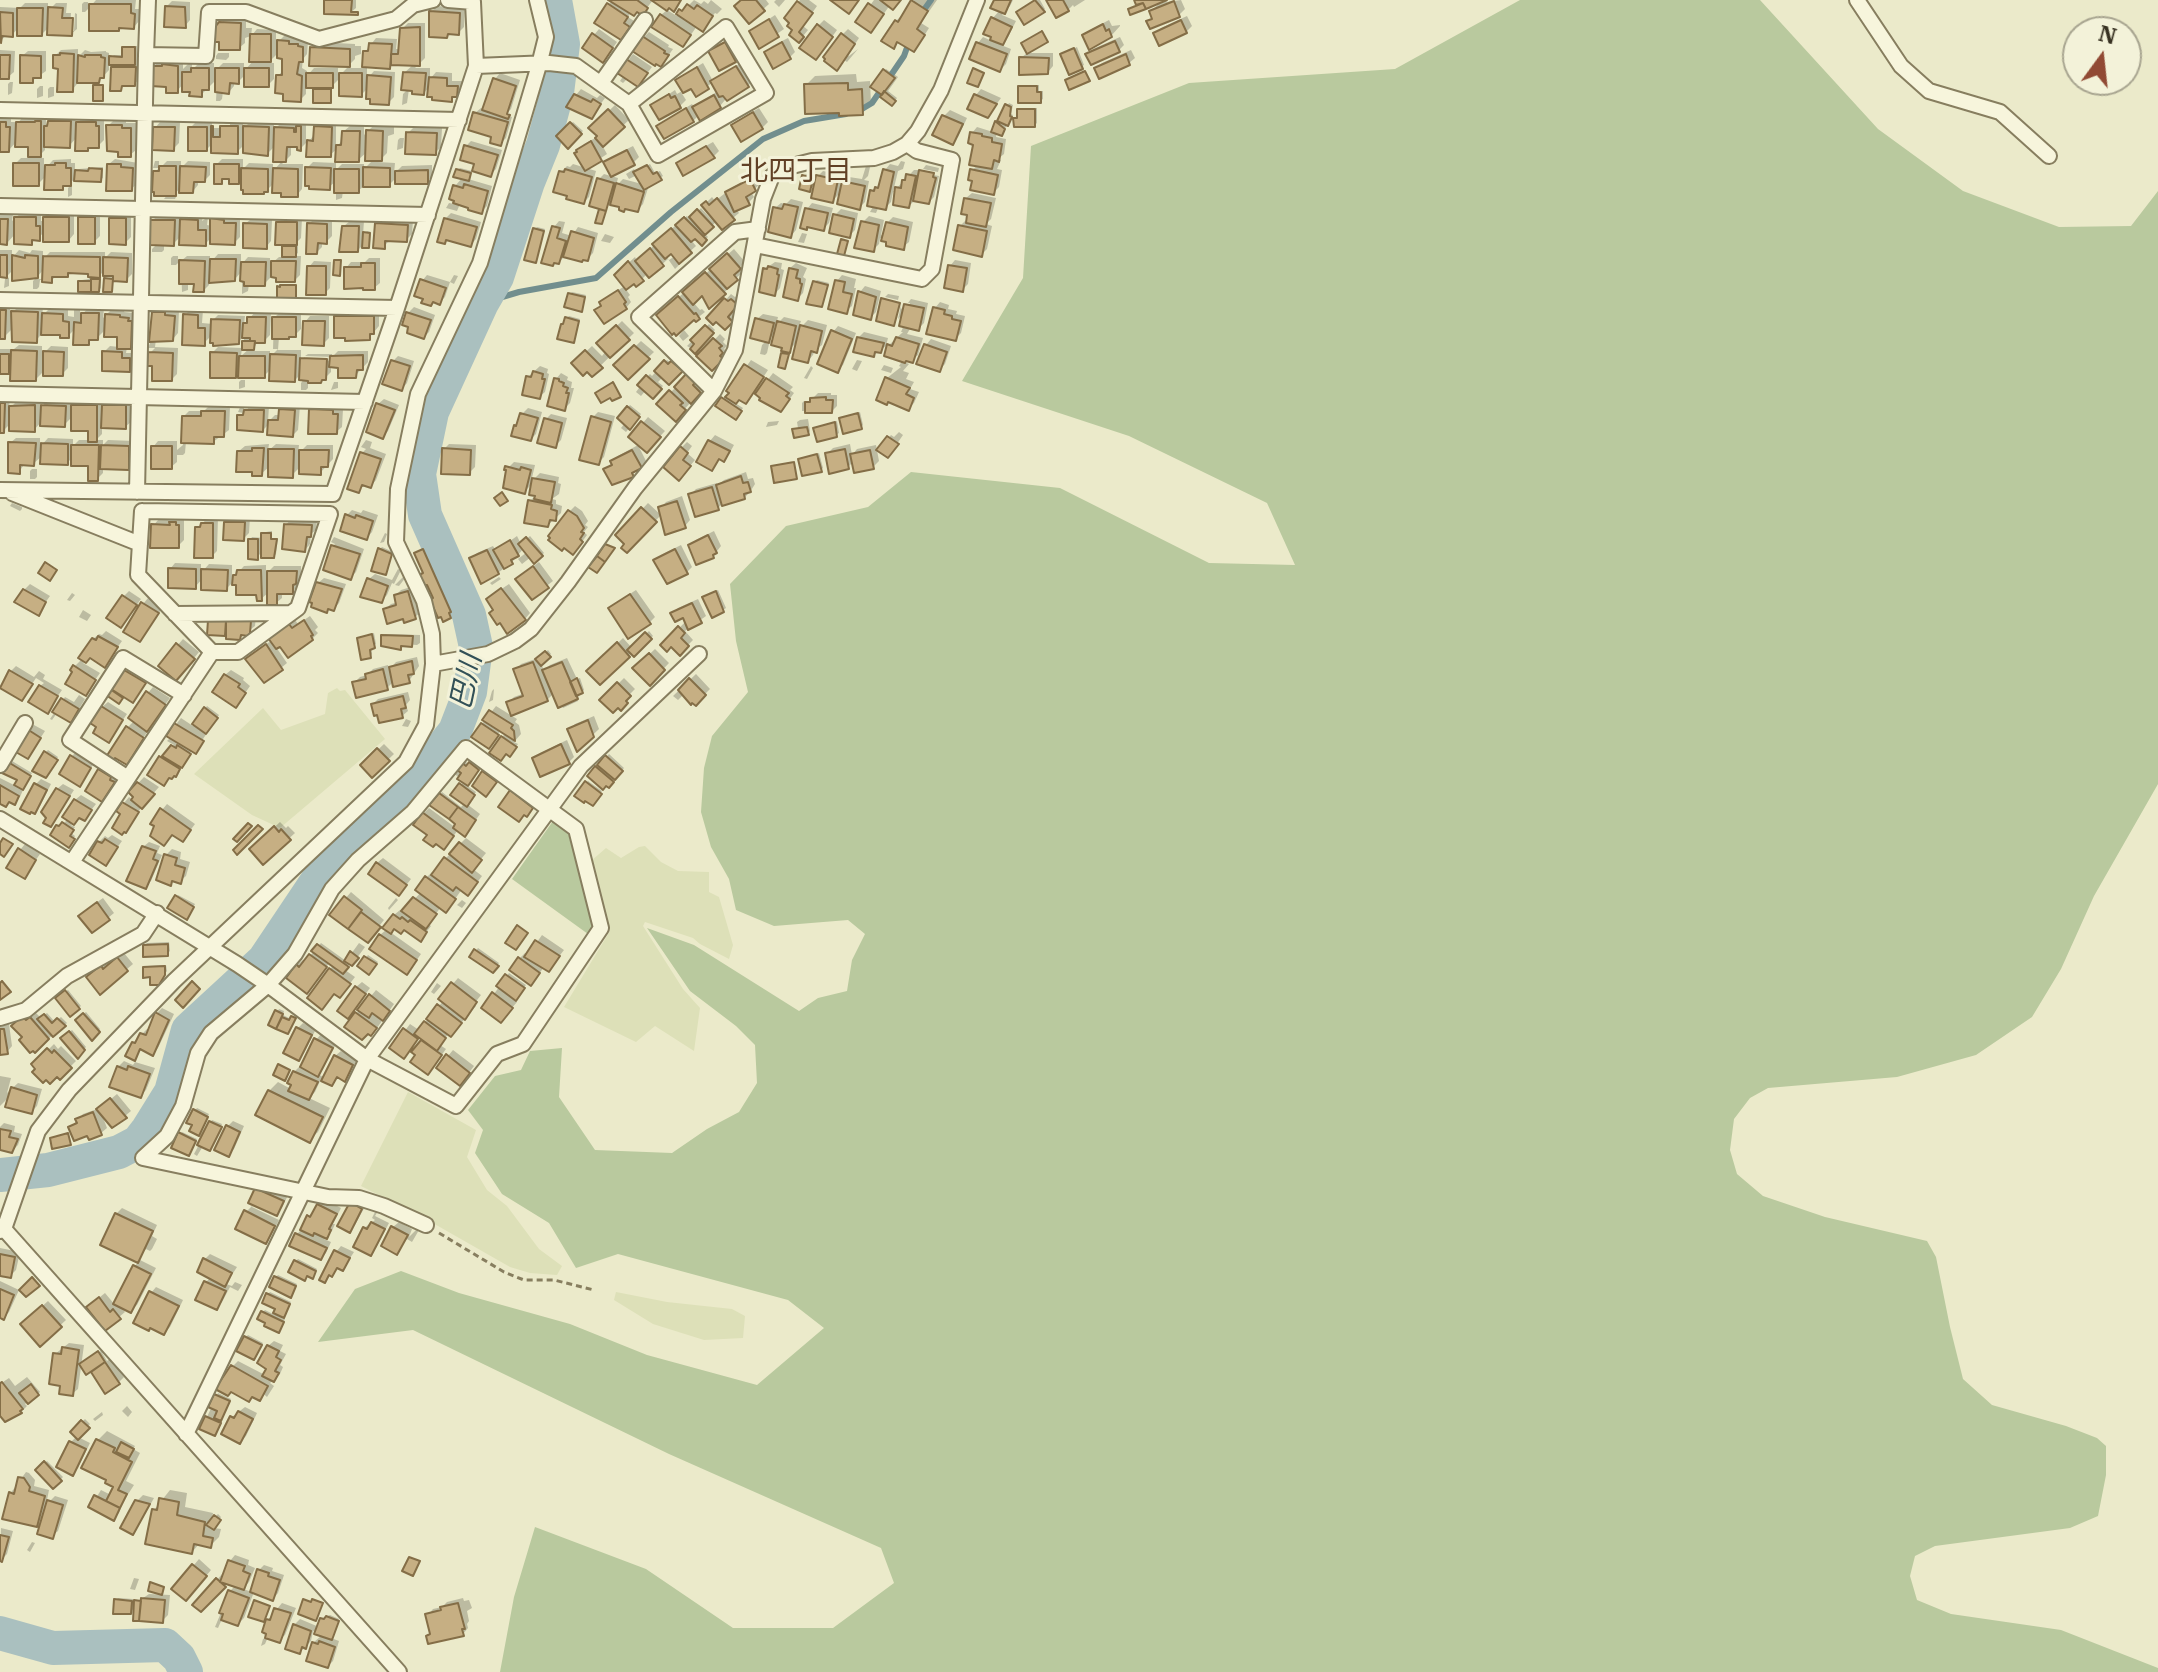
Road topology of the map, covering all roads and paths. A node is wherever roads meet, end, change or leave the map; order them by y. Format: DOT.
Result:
graph roads {
  1 [pos="148,0"];
  2 [pos="433,0"];
  3 [pos="448,0"];
  4 [pos="537,0"];
  5 [pos="977,0"];
  6 [pos="1857,0"];
  7 [pos="645,20"];
  8 [pos="146,55"];
  9 [pos="544,64"];
  10 [pos="476,66"];
  11 [pos="601,83"];
  12 [pos="629,104"];
  13 [pos="0,110"];
  14 [pos="145,113"];
  15 [pos="459,120"];
  16 [pos="907,144"];
  17 [pos="2049,156"];
  18 [pos="0,206"];
  19 [pos="143,209"];
  20 [pos="428,215"];
  21 [pos="758,229"];
  22 [pos="755,245"];
  23 [pos="0,300"];
  24 [pos="141,302"];
  25 [pos="397,308"];
  26 [pos="714,391"];
  27 [pos="0,394"];
  28 [pos="139,398"];
  29 [pos="365,402"];
  30 [pos="2,490"];
  31 [pos="137,492"];
  32 [pos="140,544"];
  33 [pos="291,613"];
  34 [pos="175,614"];
  35 [pos="212,652"];
  36 [pos="699,654"];
  37 [pos="433,664"];
  38 [pos="184,695"];
  39 [pos="25,723"];
  40 [pos="0,765"];
  41 [pos="128,778"];
  42 [pos="549,809"];
  43 [pos="0,819"];
  44 [pos="72,862"];
  45 [pos="157,913"];
  46 [pos="210,946"];
  47 [pos="268,985"];
  48 [pos="0,1018"];
  49 [pos="367,1059"];
  50 [pos="303,1192"];
  51 [pos="426,1225"];
  52 [pos="2,1230"];
  53 [pos="594,1290"];
  54 [pos="186,1434"];
  55 [pos="399,1672"];
  1 -- 8 [label="street"];
  2 -- 8 [label="street"];
  3 -- 10 [label="street"];
  4 -- 9 [label="street"];
  5 -- 16 [label="street"];
  6 -- 17 [label="street"];
  7 -- 11 [label="street"];
  8 -- 14 [label="street"];
  9 -- 10 [label="street"];
  9 -- 11 [label="street"];
  9 -- 37 [label="street"];
  10 -- 15 [label="street"];
  11 -- 12 [label="street"];
  12 -- 12 [label="street"];
  13 -- 14 [label="street"];
  14 -- 15 [label="street"];
  14 -- 19 [label="street"];
  15 -- 20 [label="street"];
  16 -- 21 [label="street"];
  16 -- 22 [label="street"];
  18 -- 19 [label="street"];
  19 -- 20 [label="street"];
  19 -- 24 [label="street"];
  20 -- 25 [label="street"];
  21 -- 22 [label="street"];
  21 -- 26 [label="street"];
  22 -- 26 [label="street"];
  23 -- 24 [label="street"];
  24 -- 25 [label="street"];
  24 -- 28 [label="street"];
  25 -- 29 [label="street"];
  26 -- 37 [label="street"];
  27 -- 28 [label="street"];
  28 -- 29 [label="street"];
  28 -- 31 [label="street"];
  29 -- 31 [label="street"];
  30 -- 31 [label="street"];
  30 -- 32 [label="street"];
  32 -- 33 [label="street"];
  32 -- 34 [label="street"];
  33 -- 34 [label="street"];
  33 -- 35 [label="street"];
  34 -- 35 [label="street"];
  35 -- 38 [label="street"];
  36 -- 42 [label="street"];
  37 -- 46 [label="street"];
  38 -- 41 [label="street"];
  38 -- 41 [label="street"];
  39 -- 40 [label="street"];
  41 -- 44 [label="street"];
  42 -- 47 [label="street"];
  42 -- 49 [label="street"];
  42 -- 49 [label="street"];
  43 -- 44 [label="street"];
  44 -- 45 [label="street"];
  45 -- 46 [label="street"];
  45 -- 48 [label="street"];
  46 -- 47 [label="street"];
  46 -- 52 [label="street"];
  47 -- 49 [label="street"];
  47 -- 50 [label="street"];
  49 -- 50 [label="street"];
  50 -- 51 [label="street"];
  50 -- 54 [label="street"];
  51 -- 53 [label="path"];
  52 -- 54 [label="street"];
  54 -- 55 [label="street"];
}
